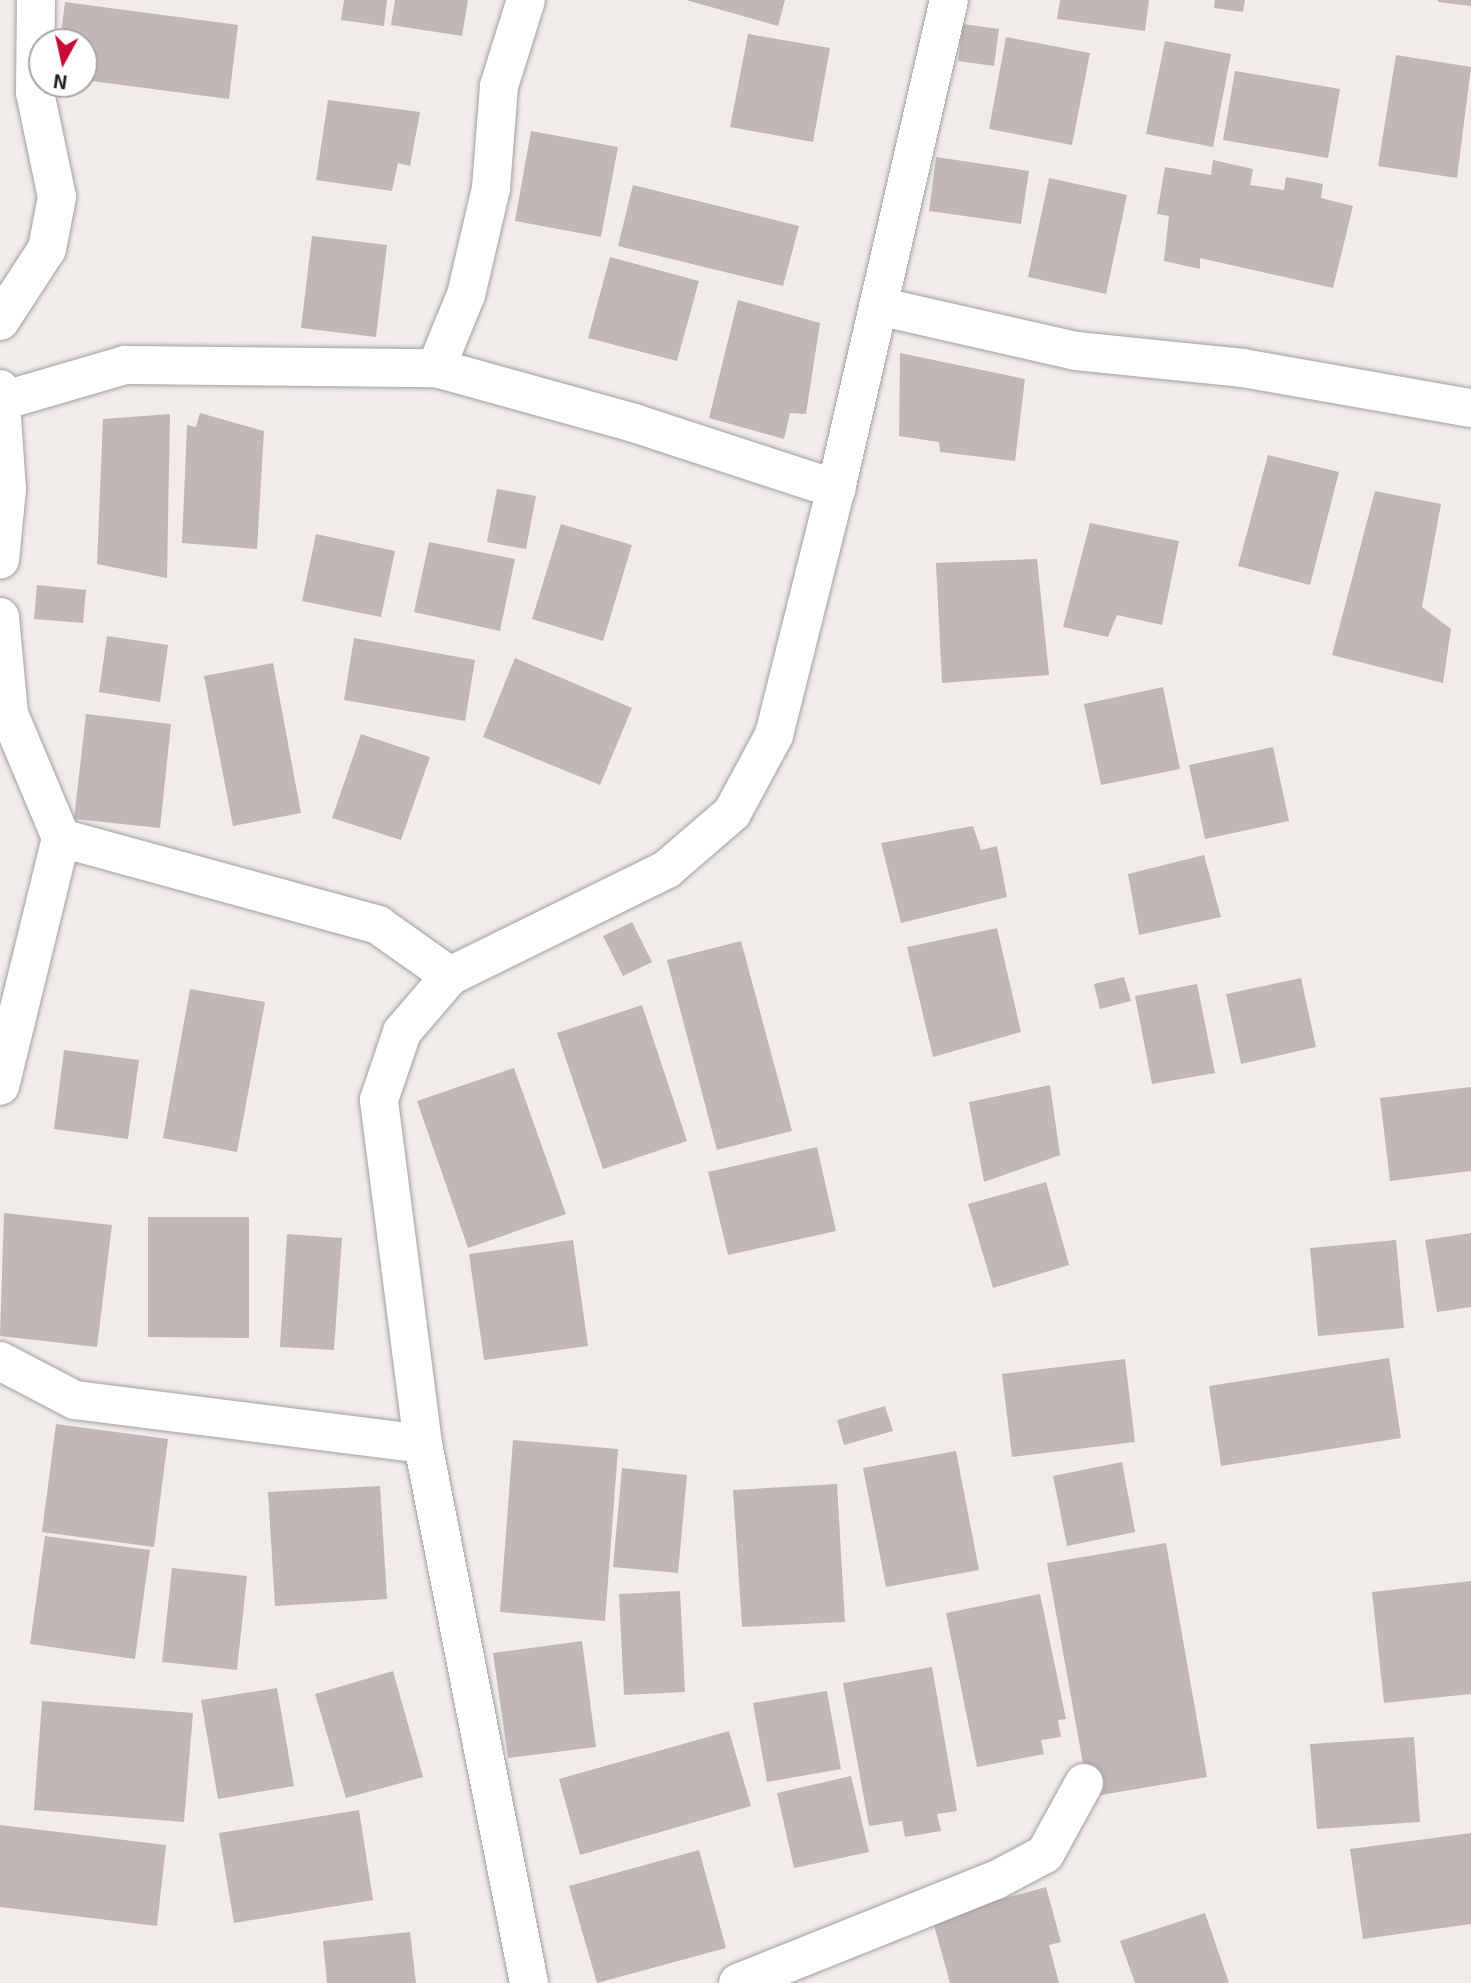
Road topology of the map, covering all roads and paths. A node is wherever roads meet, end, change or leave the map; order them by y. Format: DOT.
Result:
graph roads {
  1 [pos="36,0"];
  2 [pos="526,0"];
  3 [pos="949,0"];
  4 [pos="878,306"];
  5 [pos="0,321"];
  6 [pos="436,368"];
  7 [pos="1,395"];
  8 [pos="1471,408"];
  9 [pos="836,489"];
  10 [pos="0,560"];
  11 [pos="0,617"];
  12 [pos="4,714"];
  13 [pos="61,838"];
  14 [pos="450,976"];
  15 [pos="0,1086"];
  16 [pos="0,1361"];
  17 [pos="423,1444"];
  18 [pos="1084,1783"];
  19 [pos="529,1983"];
  20 [pos="738,1983"];
  1 -- 5 [label="street"];
  2 -- 6 [label="street"];
  3 -- 4 [label="street"];
  4 -- 8 [label="street"];
  4 -- 9 [label="street"];
  6 -- 7 [label="street"];
  6 -- 9 [label="street"];
  7 -- 10 [label="street"];
  9 -- 14 [label="street"];
  11 -- 12 [label="street"];
  12 -- 13 [label="street"];
  13 -- 14 [label="street"];
  13 -- 15 [label="street"];
  14 -- 17 [label="street"];
  16 -- 17 [label="street"];
  17 -- 19 [label="street"];
  18 -- 20 [label="street"];
}
